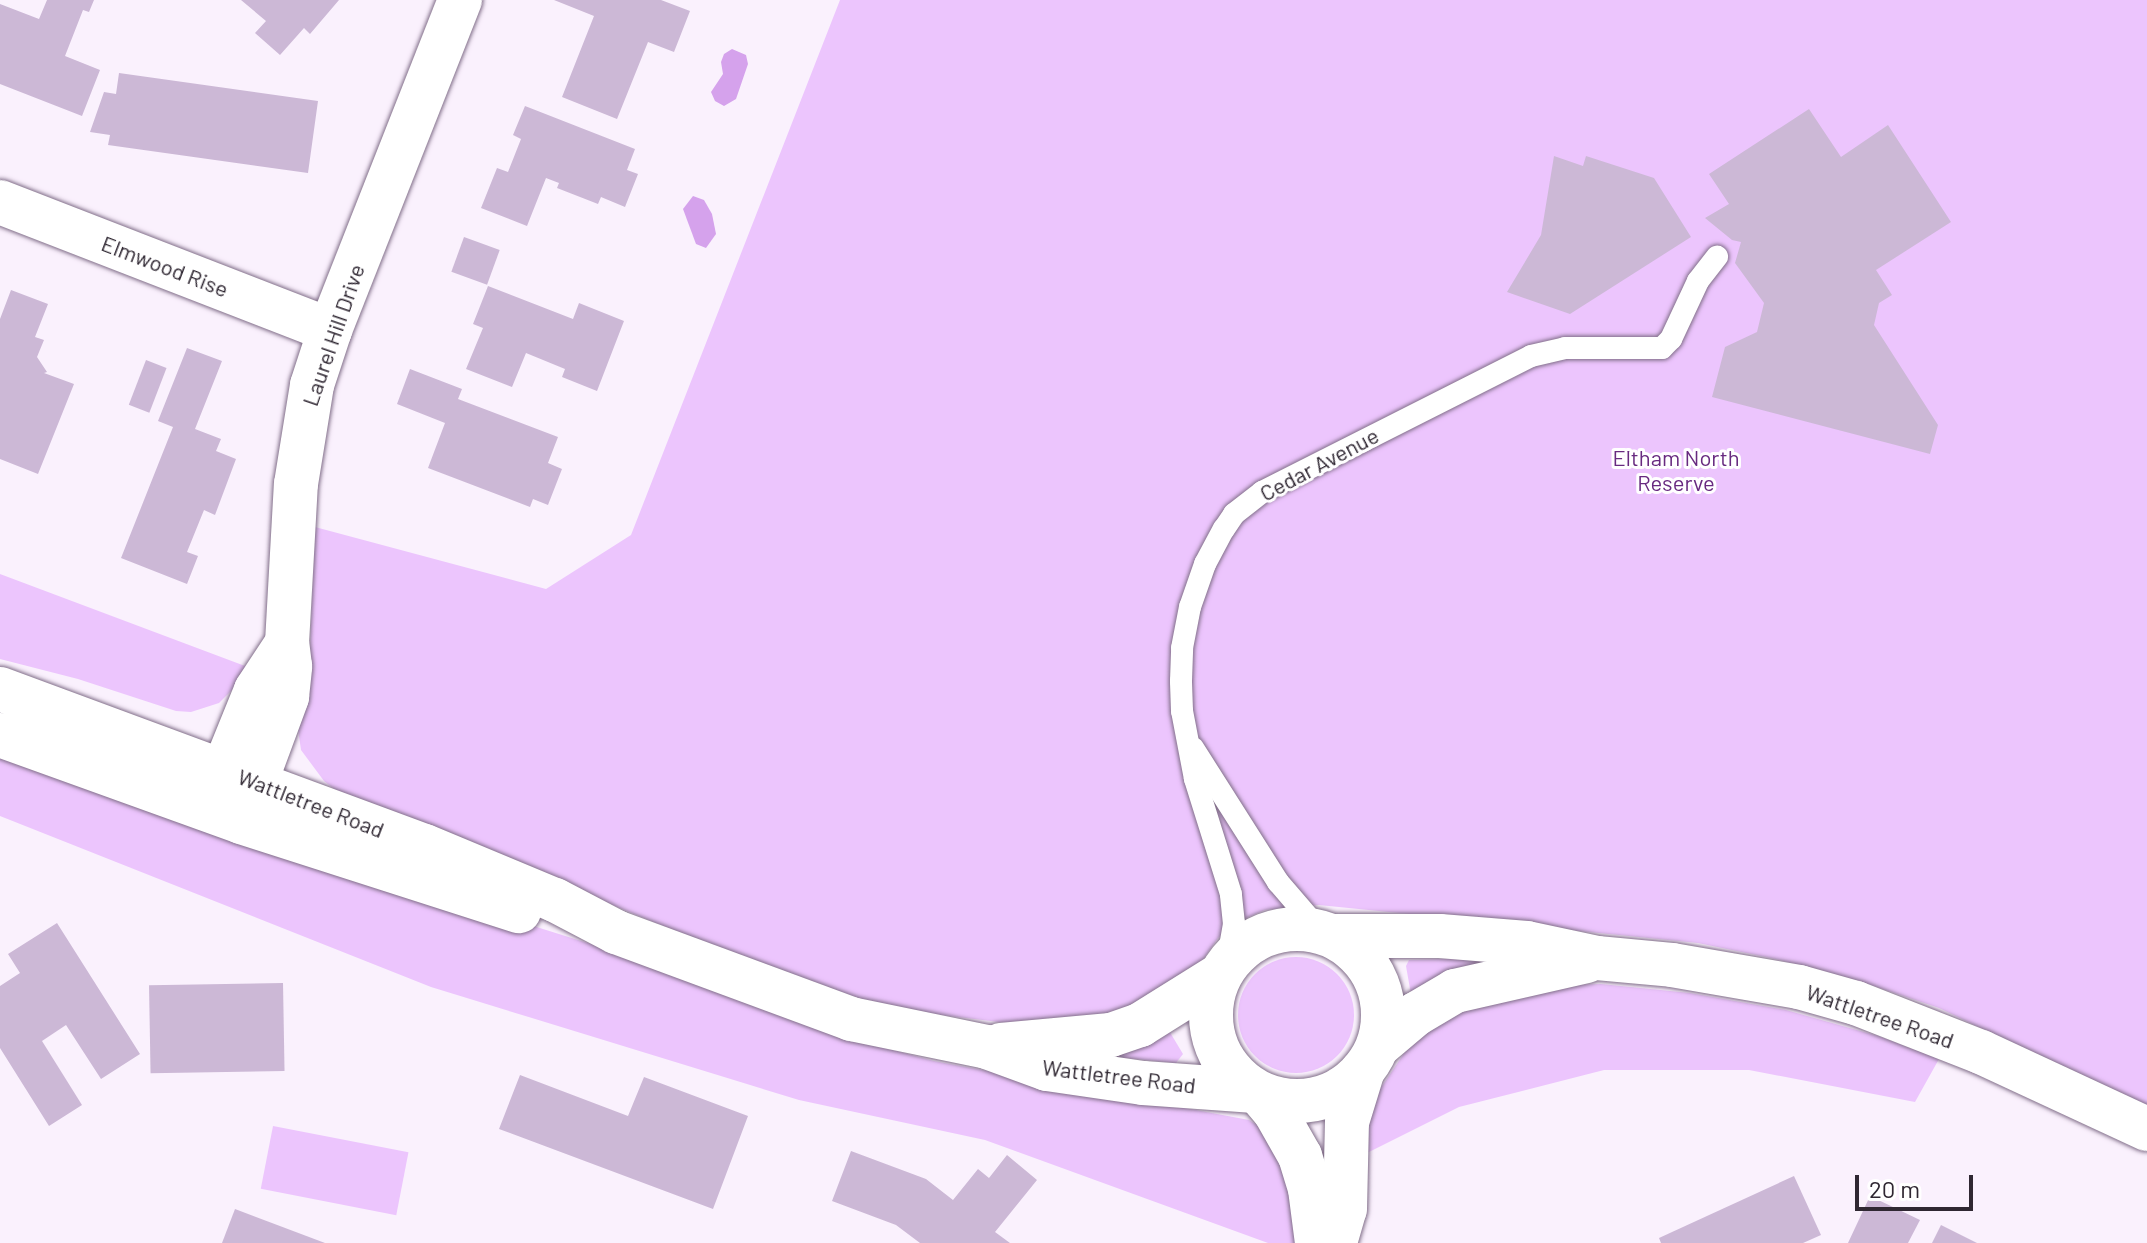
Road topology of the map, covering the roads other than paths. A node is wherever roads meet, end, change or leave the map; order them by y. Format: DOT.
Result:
graph roads {
  1 [pos="460,0"];
  2 [pos="0,202"];
  3 [pos="1717,257"];
  4 [pos="330,330"];
  5 [pos="0,689"];
  6 [pos="0,735"];
  7 [pos="1190,744"];
  8 [pos="240,775"];
  9 [pos="225,817"];
  10 [pos="616,932"];
  11 [pos="1327,934"];
  12 [pos="1597,958"];
  13 [pos="1224,969"];
  14 [pos="987,1047"];
  15 [pos="1370,1058"];
  16 [pos="1257,1092"];
  17 [pos="2147,1129"];
  18 [pos="1317,1243"];
  19 [pos="1335,1243"];
  1 -- 4 [label="main road, Laurel Hill Drive"];
  2 -- 4 [label="main road, Elmwood Rise"];
  3 -- 7 [label="lane, Cedar Avenue"];
  4 -- 8 [label="main road, Laurel Hill Drive"];
  5 -- 8 [label="main road, Wattletree Road"];
  6 -- 9 [label="main road, Wattletree Road"];
  7 -- 11 [label="lane, Cedar Avenue"];
  7 -- 13 [label="lane, Cedar Avenue"];
  8 -- 9 [label="main road, Laurel Hill Drive"];
  8 -- 10 [label="main road, Wattletree Road"];
  9 -- 10 [label="main road, Wattletree Road"];
  10 -- 14 [label="main road, Wattletree Road"];
  11 -- 12 [label="main road, Wattletree Road"];
  11 -- 13 [label="main road"];
  11 -- 15 [label="main road"];
  12 -- 15 [label="main road, Wattletree Road"];
  12 -- 17 [label="main road, Wattletree Road"];
  13 -- 14 [label="main road, Wattletree Road"];
  13 -- 16 [label="main road"];
  14 -- 16 [label="main road, Wattletree Road"];
  15 -- 16 [label="main road"];
  15 -- 19 [label="main road"];
  16 -- 18 [label="main road"];
}
